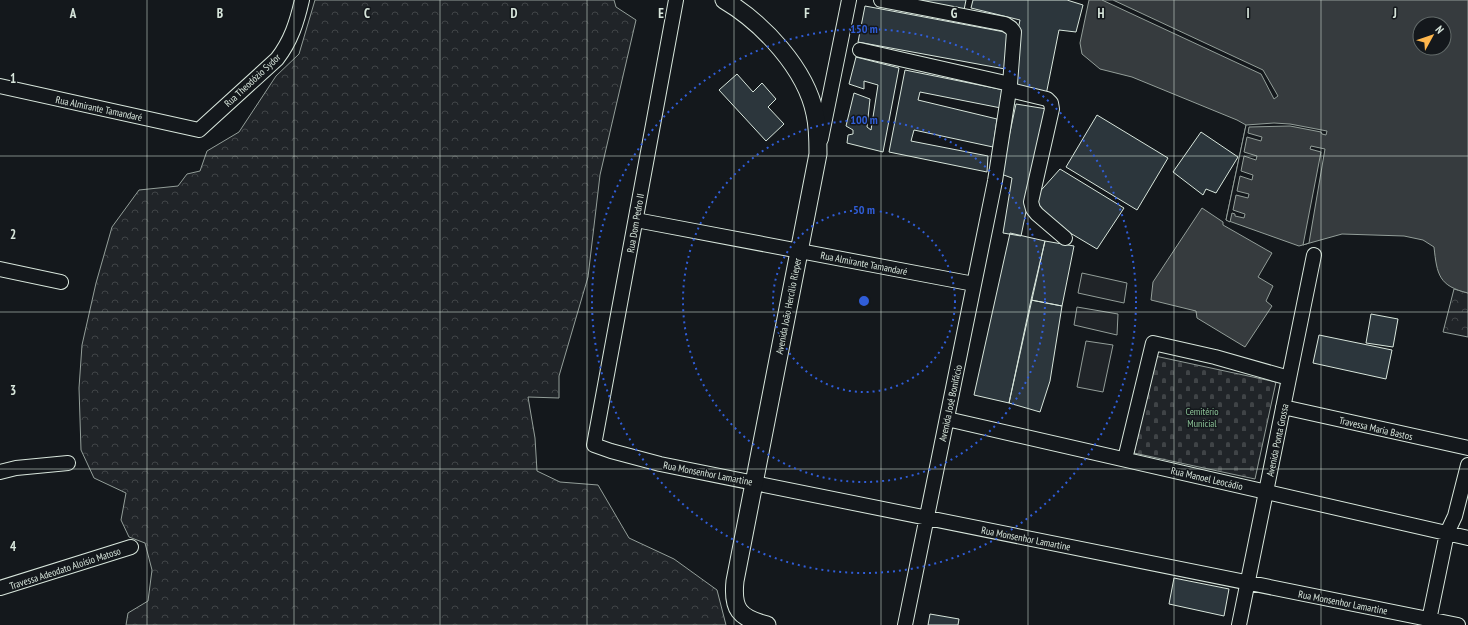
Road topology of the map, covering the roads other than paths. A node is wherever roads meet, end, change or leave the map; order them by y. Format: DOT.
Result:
graph roads {
  1 [pos="302,0"];
  2 [pos="676,0"];
  3 [pos="849,0"];
  4 [pos="881,0"];
  5 [pos="731,3"];
  6 [pos="860,50"];
  7 [pos="0,86"];
  8 [pos="1010,87"];
  9 [pos="199,130"];
  10 [pos="818,154"];
  11 [pos="636,220"];
  12 [pos="1065,238"];
  13 [pos="799,251"];
  14 [pos="1314,255"];
  15 [pos="0,269"];
  16 [pos="61,282"];
  17 [pos="974,284"];
  18 [pos="1289,378"];
  19 [pos="1283,407"];
  20 [pos="947,419"];
  21 [pos="594,445"];
  22 [pos="1468,448"];
  23 [pos="1125,459"];
  24 [pos="68,463"];
  25 [pos="1468,465"];
  26 [pos="0,472"];
  27 [pos="754,483"];
  28 [pos="1266,492"];
  29 [pos="927,518"];
  30 [pos="1447,533"];
  31 [pos="1468,538"];
  32 [pos="131,547"];
  33 [pos="1248,583"];
  34 [pos="0,588"];
  35 [pos="1428,622"];
  36 [pos="766,625"];
  37 [pos="905,625"];
  38 [pos="1239,625"];
  39 [pos="1458,625"];
  1 -- 9 [label="street, Rua Theodózio Sydor"];
  2 -- 11 [label="street, Rua Dom Pedro II"];
  3 -- 10 [label="street, Avenida João Hercílio Rieper"];
  4 -- 8 [label="street, Avenida José Bonifácio"];
  5 -- 10 [label="main road"];
  6 -- 8 [label="street"];
  7 -- 9 [label="street, Rua Almirante Tamandaré"];
  8 -- 12 [label="street"];
  8 -- 17 [label="street, Avenida José Bonifácio"];
  10 -- 13 [label="main road, Avenida João Hercílio Rieper"];
  11 -- 13 [label="street, Rua Almirante Tamandaré"];
  11 -- 21 [label="street, Rua Dom Pedro II"];
  13 -- 17 [label="street, Rua Almirante Tamandaré"];
  13 -- 27 [label="main road, Avenida João Hercílio Rieper"];
  14 -- 18 [label="street, Avenida Ponta Grossa"];
  15 -- 16 [label="street"];
  17 -- 20 [label="street, Avenida José Bonifácio"];
  18 -- 19 [label="street, Avenida Ponta Grossa"];
  18 -- 23 [label="street"];
  19 -- 22 [label="street, Travessa Maria Bastos"];
  19 -- 28 [label="street, Avenida Ponta Grossa"];
  20 -- 23 [label="street, Rua Manoel Leocádio"];
  20 -- 29 [label="street, Avenida José Bonifácio"];
  21 -- 27 [label="street, Rua Monsenhor Lamartine"];
  23 -- 28 [label="street, Rua Manoel Leocádio"];
  24 -- 26 [label="street"];
  25 -- 30 [label="street"];
  27 -- 29 [label="street, Rua Monsenhor Lamartine"];
  27 -- 36 [label="main road, Avenida João Hercílio Rieper"];
  28 -- 30 [label="street, Rua Manoel Leocádio"];
  28 -- 33 [label="street, Avenida Ponta Grossa"];
  29 -- 33 [label="street, Rua Monsenhor Lamartine"];
  29 -- 37 [label="street, Avenida José Bonifácio"];
  30 -- 31 [label="street, Rua Manoel Leocádio"];
  30 -- 35 [label="street"];
  32 -- 34 [label="street, Travessa Adeodato Aloísio Matoso"];
  33 -- 35 [label="street, Rua Monsenhor Lamartine"];
  33 -- 38 [label="street, Avenida Ponta Grossa"];
  35 -- 39 [label="street, Rua Monsenhor Lamartine"];
}
